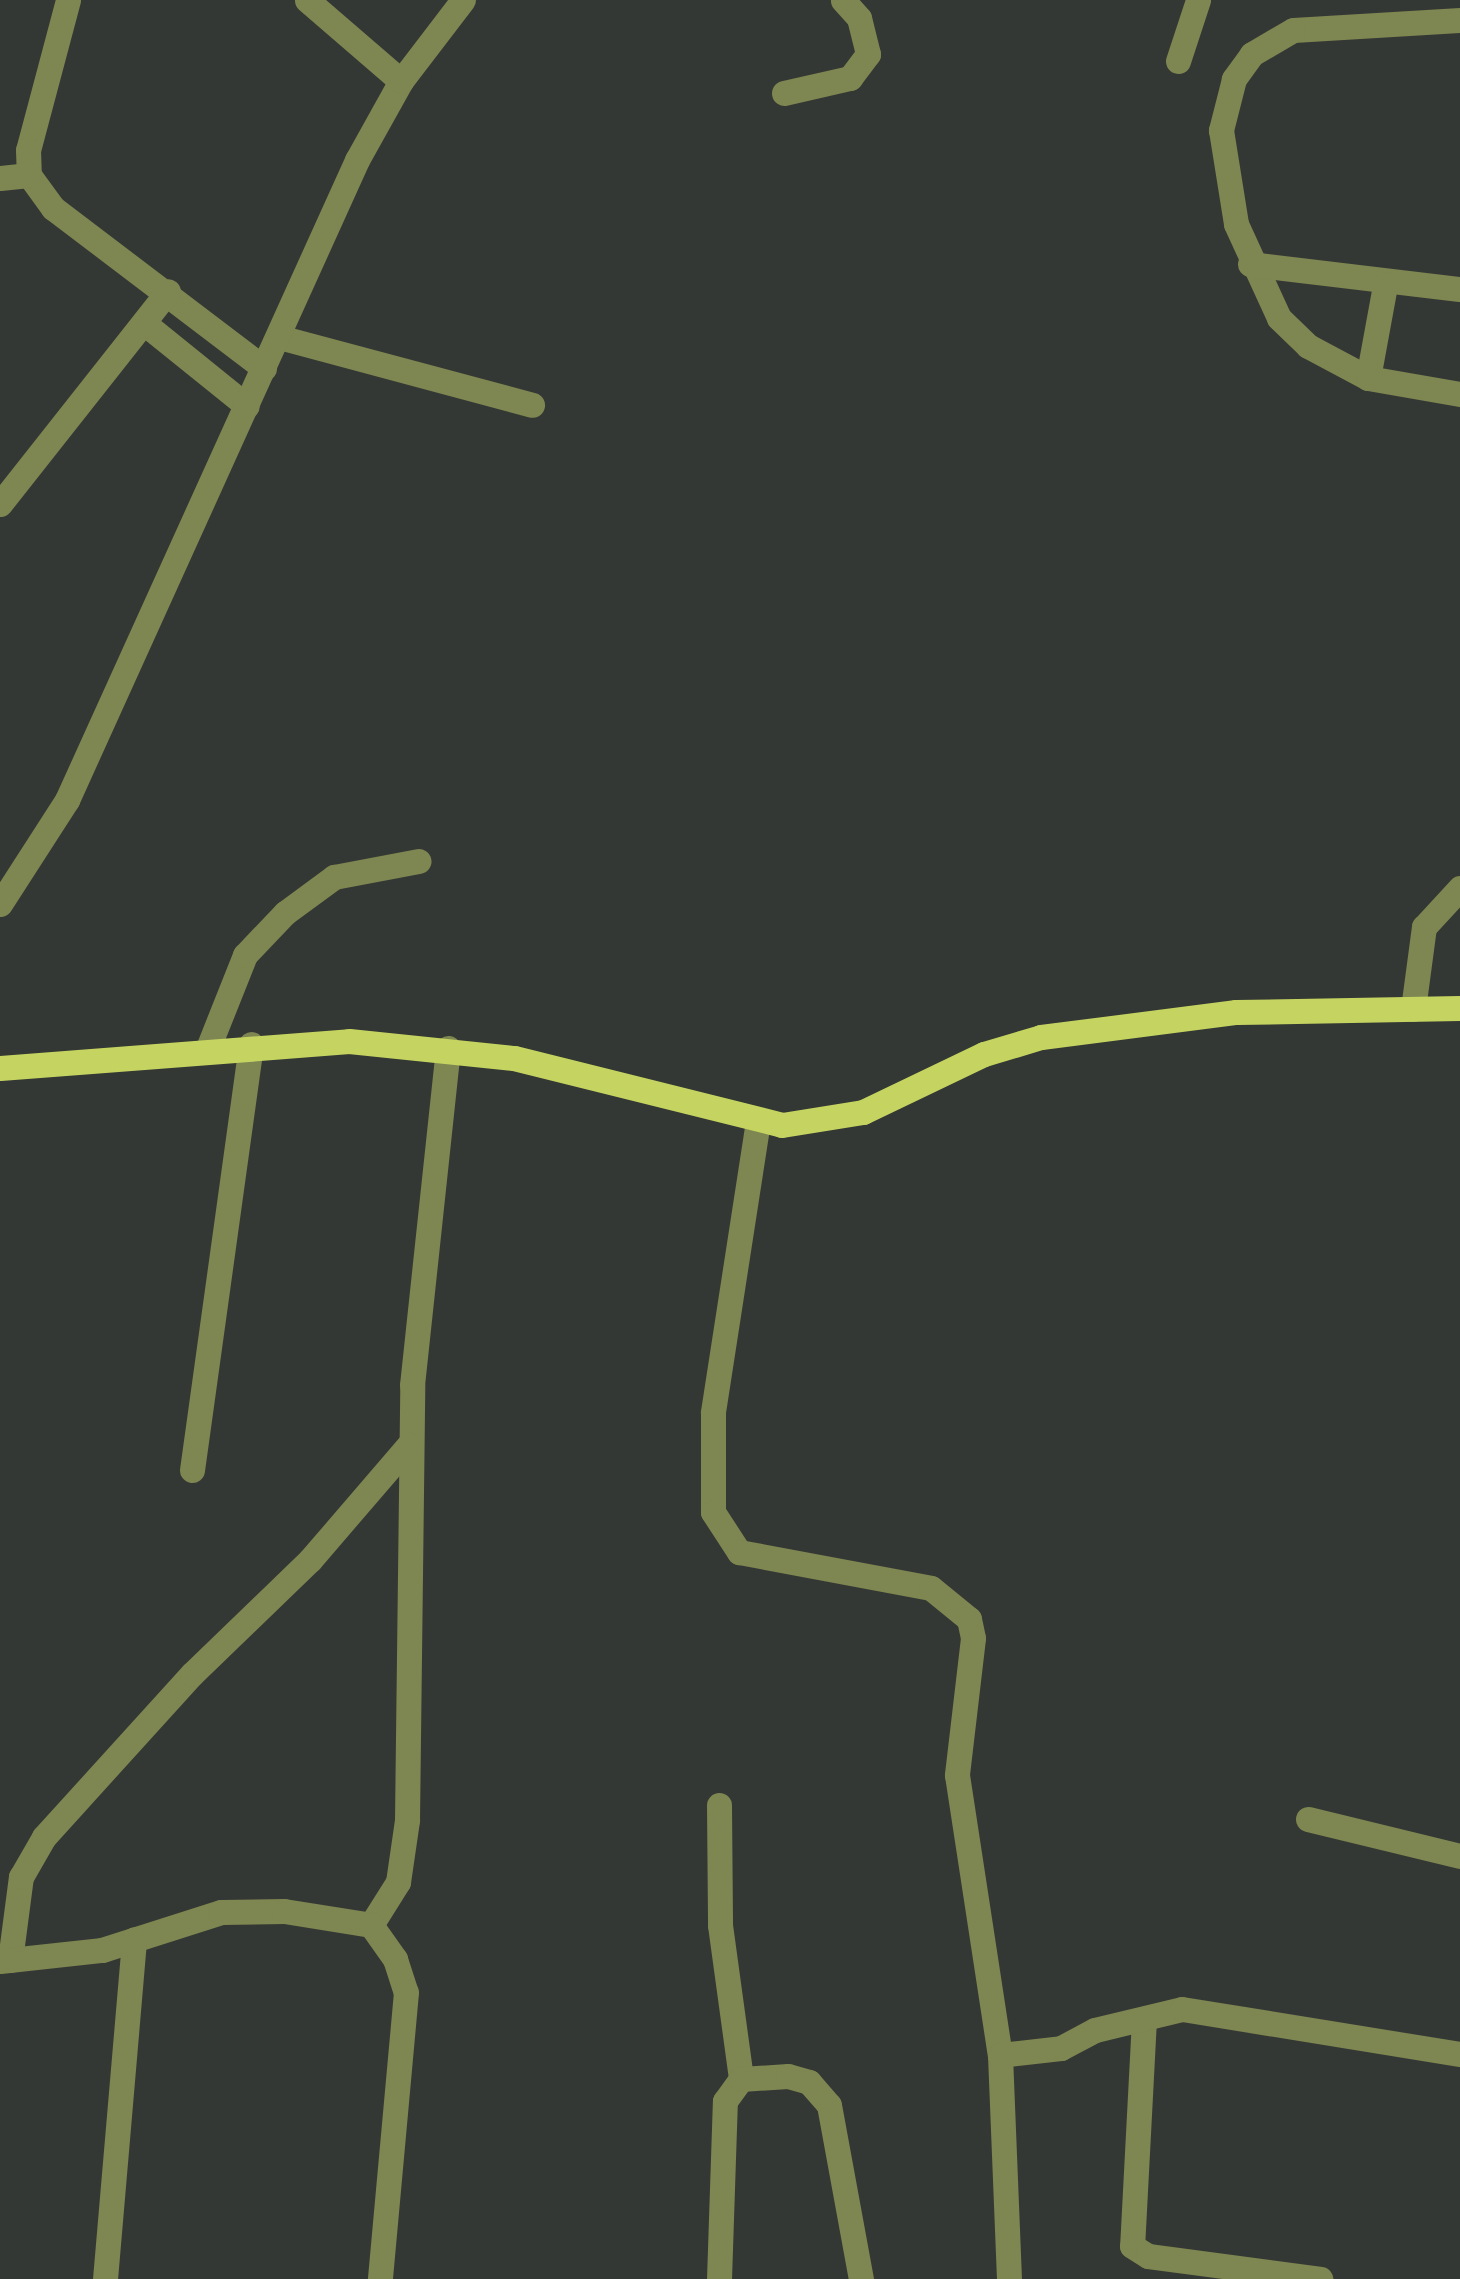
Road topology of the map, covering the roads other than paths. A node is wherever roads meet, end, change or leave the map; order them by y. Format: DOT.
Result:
graph roads {
  1 [pos="68,0"];
  2 [pos="307,0"];
  3 [pos="464,0"];
  4 [pos="843,0"];
  5 [pos="1198,0"];
  6 [pos="1460,20"];
  7 [pos="1178,61"];
  8 [pos="401,82"];
  9 [pos="784,92"];
  10 [pos="29,175"];
  11 [pos="0,178"];
  12 [pos="1250,264"];
  13 [pos="1385,285"];
  14 [pos="1460,289"];
  15 [pos="168,291"];
  16 [pos="144,322"];
  17 [pos="278,337"];
  18 [pos="264,368"];
  19 [pos="1368,378"];
  20 [pos="1460,394"];
  21 [pos="532,404"];
  22 [pos="248,406"];
  23 [pos="0,504"];
  24 [pos="420,861"];
  25 [pos="1460,888"];
  26 [pos="0,904"];
  27 [pos="1460,1008"];
  28 [pos="1413,1009"];
  29 [pos="250,1044"];
  30 [pos="208,1048"];
  31 [pos="448,1048"];
  32 [pos="0,1068"];
  33 [pos="758,1121"];
  34 [pos="409,1445"];
  35 [pos="192,1470"];
  36 [pos="719,1805"];
  37 [pos="1308,1819"];
  38 [pos="1460,1856"];
  39 [pos="372,1925"];
  40 [pos="134,1939"];
  41 [pos="5,1960"];
  42 [pos="1144,2019"];
  43 [pos="1460,2054"];
  44 [pos="1000,2055"];
  45 [pos="741,2079"];
  46 [pos="105,2279"];
  47 [pos="380,2279"];
  48 [pos="718,2279"];
  49 [pos="861,2279"];
  50 [pos="1009,2279"];
  51 [pos="1320,2279"];
  1 -- 10 [label="street"];
  2 -- 8 [label="street"];
  3 -- 8 [label="street"];
  4 -- 9 [label="street"];
  5 -- 7 [label="street"];
  6 -- 12 [label="street"];
  8 -- 17 [label="street"];
  10 -- 11 [label="street"];
  10 -- 15 [label="street"];
  12 -- 13 [label="street"];
  12 -- 19 [label="street"];
  13 -- 14 [label="street"];
  13 -- 19 [label="street"];
  15 -- 16 [label="street"];
  15 -- 18 [label="street"];
  16 -- 22 [label="street"];
  16 -- 23 [label="street"];
  17 -- 18 [label="street"];
  17 -- 21 [label="street"];
  18 -- 22 [label="street"];
  19 -- 20 [label="street"];
  22 -- 26 [label="street"];
  24 -- 30 [label="street"];
  25 -- 28 [label="street"];
  27 -- 28 [label="main road"];
  28 -- 33 [label="main road"];
  29 -- 30 [label="main road"];
  29 -- 31 [label="main road"];
  29 -- 35 [label="street"];
  30 -- 32 [label="main road"];
  31 -- 33 [label="main road"];
  31 -- 34 [label="street"];
  33 -- 44 [label="street"];
  34 -- 39 [label="street"];
  34 -- 41 [label="street"];
  36 -- 45 [label="street"];
  37 -- 38 [label="street"];
  39 -- 40 [label="street"];
  39 -- 47 [label="street"];
  40 -- 41 [label="street"];
  40 -- 46 [label="street"];
  42 -- 43 [label="street"];
  42 -- 44 [label="street"];
  42 -- 51 [label="street"];
  44 -- 50 [label="street"];
  45 -- 48 [label="street"];
  45 -- 49 [label="street"];
}
